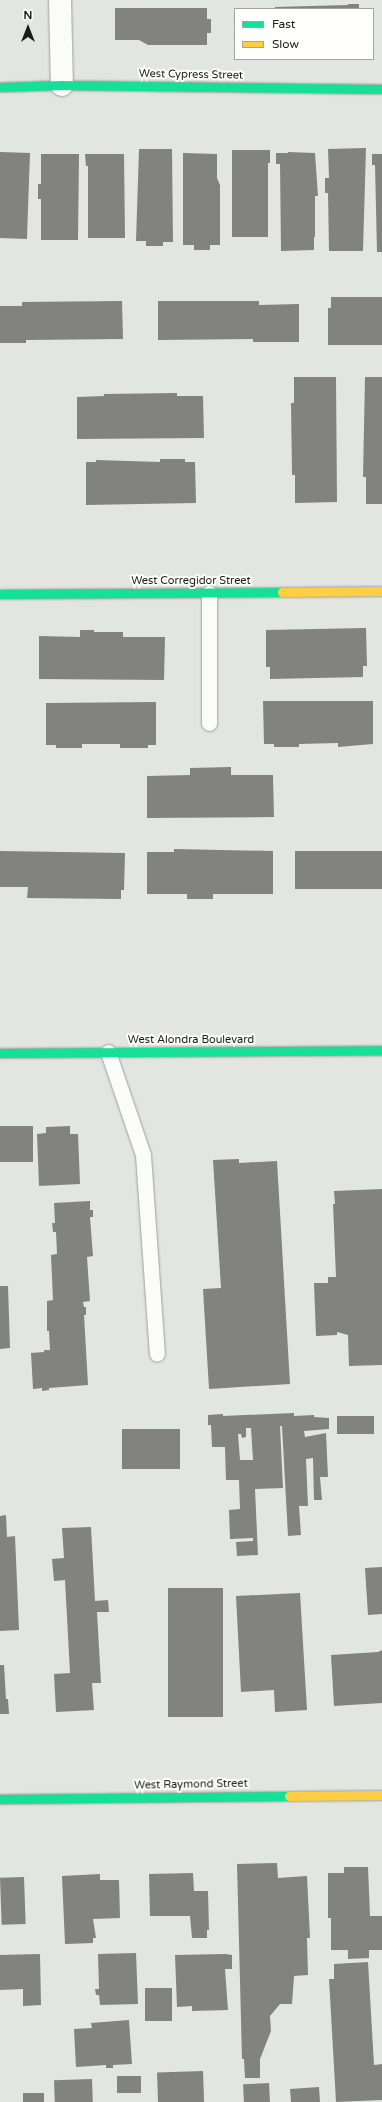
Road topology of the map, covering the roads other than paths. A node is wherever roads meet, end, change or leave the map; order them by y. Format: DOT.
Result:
graph roads {
  1 [pos="60,0"];
  2 [pos="62,85"];
  3 [pos="0,87"];
  4 [pos="382,89"];
  5 [pos="382,592"];
  6 [pos="209,593"];
  7 [pos="0,594"];
  8 [pos="209,723"];
  9 [pos="382,1050"];
  10 [pos="108,1052"];
  11 [pos="0,1053"];
  12 [pos="157,1354"];
  13 [pos="382,1795"];
  14 [pos="0,1799"];
  1 -- 2 [label="street"];
  2 -- 3 [label="street, West Cypress Street"];
  2 -- 4 [label="street, West Cypress Street"];
  5 -- 6 [label="street, West Corregidor Street"];
  6 -- 7 [label="street, West Corregidor Street"];
  6 -- 8 [label="lane"];
  9 -- 10 [label="street, West Alondra Boulevard"];
  10 -- 11 [label="street, West Alondra Boulevard"];
  10 -- 12 [label="lane"];
  13 -- 14 [label="street, West Raymond Street"];
}
